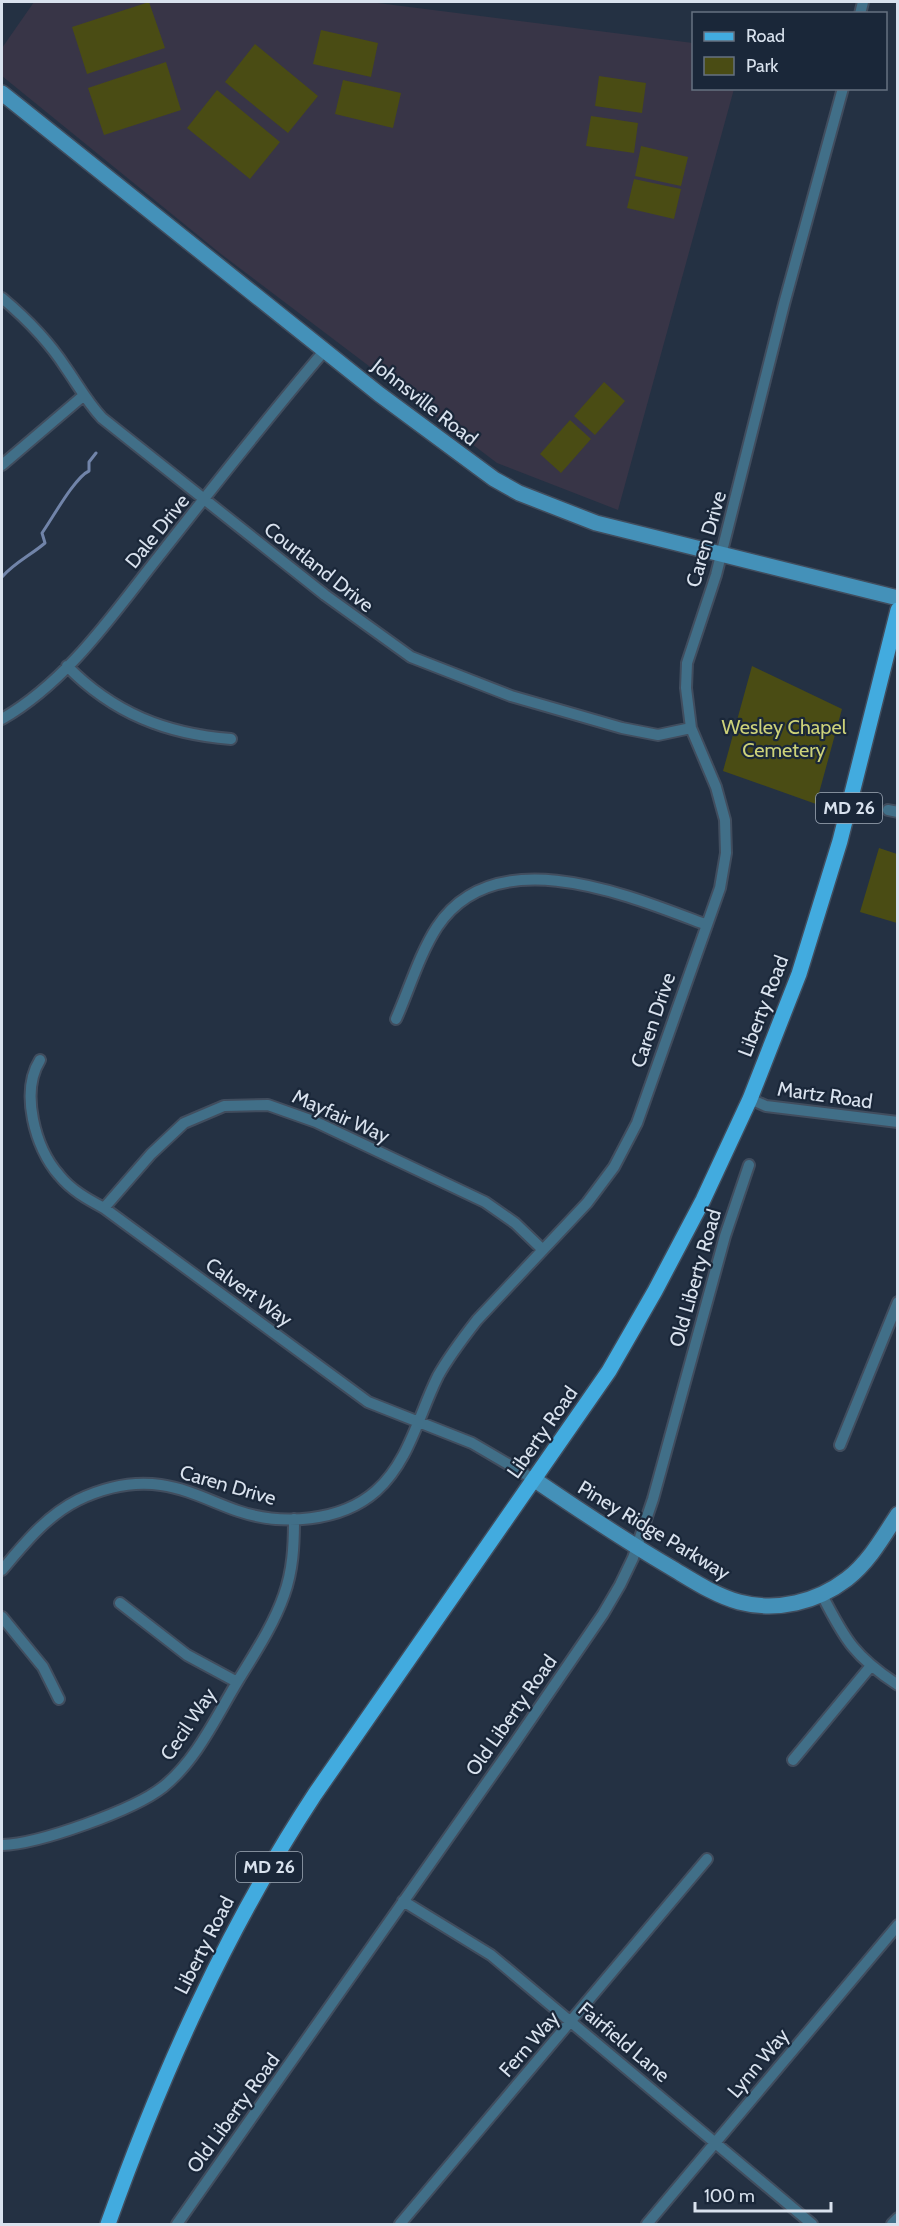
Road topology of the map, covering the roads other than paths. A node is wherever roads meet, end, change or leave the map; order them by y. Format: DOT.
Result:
graph roads {
  1 [pos="842,90"];
  2 [pos="2,93"];
  3 [pos="2,298"];
  4 [pos="325,350"];
  5 [pos="83,396"];
  6 [pos="2,465"];
  7 [pos="205,500"];
  8 [pos="721,555"];
  9 [pos="897,598"];
  10 [pos="897,610"];
  11 [pos="67,666"];
  12 [pos="2,719"];
  13 [pos="691,728"];
  14 [pos="231,739"];
  15 [pos="707,925"];
  16 [pos="396,1020"];
  17 [pos="40,1060"];
  18 [pos="750,1099"];
  19 [pos="897,1122"];
  20 [pos="749,1165"];
  21 [pos="104,1208"];
  22 [pos="542,1250"];
  23 [pos="897,1302"];
  24 [pos="893,1328"];
  25 [pos="417,1422"];
  26 [pos="840,1445"];
  27 [pos="535,1480"];
  28 [pos="897,1514"];
  29 [pos="294,1519"];
  30 [pos="636,1547"];
  31 [pos="2,1570"];
  32 [pos="822,1595"];
  33 [pos="120,1603"];
  34 [pos="2,1617"];
  35 [pos="870,1667"];
  36 [pos="237,1682"];
  37 [pos="897,1685"];
  38 [pos="59,1699"];
  39 [pos="793,1760"];
  40 [pos="2,1845"];
  41 [pos="707,1859"];
  42 [pos="403,1901"];
  43 [pos="897,1924"];
  44 [pos="572,2021"];
  45 [pos="716,2142"];
  46 [pos="897,2218"];
  47 [pos="108,2224"];
  48 [pos="177,2224"];
  49 [pos="400,2224"];
  50 [pos="647,2224"];
  51 [pos="812,2224"];
  52 [pos="892,2224"];
  1 -- 8 [label="street, Caren Drive"];
  2 -- 4 [label="street, Johnsville Road"];
  3 -- 5 [label="street, Courtland Drive"];
  4 -- 7 [label="street, Dale Drive"];
  4 -- 8 [label="street, Johnsville Road"];
  5 -- 6 [label="street"];
  5 -- 7 [label="street, Courtland Drive"];
  7 -- 11 [label="street, Dale Drive"];
  7 -- 13 [label="street, Courtland Drive"];
  8 -- 9 [label="street, Johnsville Road"];
  8 -- 13 [label="street, Caren Drive"];
  10 -- 18 [label="main road, Liberty Road / MD 26"];
  11 -- 12 [label="street, Dale Drive"];
  11 -- 14 [label="street"];
  13 -- 15 [label="street, Caren Drive"];
  15 -- 16 [label="street"];
  15 -- 22 [label="street, Caren Drive"];
  17 -- 21 [label="street, Calvert Way"];
  18 -- 19 [label="street, Martz Road"];
  18 -- 27 [label="main road, Liberty Road / MD 26"];
  20 -- 30 [label="street, Old Liberty Road"];
  21 -- 22 [label="street, Mayfair Way"];
  21 -- 25 [label="street, Calvert Way"];
  22 -- 25 [label="street, Caren Drive"];
  23 -- 24 [label="street"];
  24 -- 26 [label="street"];
  25 -- 27 [label="street, Calvert Way"];
  25 -- 29 [label="street, Caren Drive"];
  27 -- 30 [label="street, Piney Ridge Parkway"];
  27 -- 47 [label="main road, Liberty Road / MD 26"];
  28 -- 32 [label="street, Piney Ridge Parkway"];
  29 -- 31 [label="street, Caren Drive"];
  29 -- 36 [label="street, Cecil Way"];
  30 -- 32 [label="street, Piney Ridge Parkway"];
  30 -- 42 [label="street, Old Liberty Road"];
  32 -- 35 [label="street"];
  33 -- 36 [label="street"];
  34 -- 38 [label="street"];
  35 -- 37 [label="street"];
  35 -- 39 [label="street"];
  36 -- 40 [label="street, Cecil Way"];
  41 -- 44 [label="street, Fern Way"];
  42 -- 44 [label="street, Fairfield Lane"];
  42 -- 48 [label="street, Old Liberty Road"];
  43 -- 45 [label="street, Lynn Way"];
  44 -- 45 [label="street, Fairfield Lane"];
  44 -- 49 [label="street, Fern Way"];
  45 -- 50 [label="street, Lynn Way"];
  45 -- 51 [label="street, Fairfield Lane"];
  46 -- 52 [label="street"];
}
